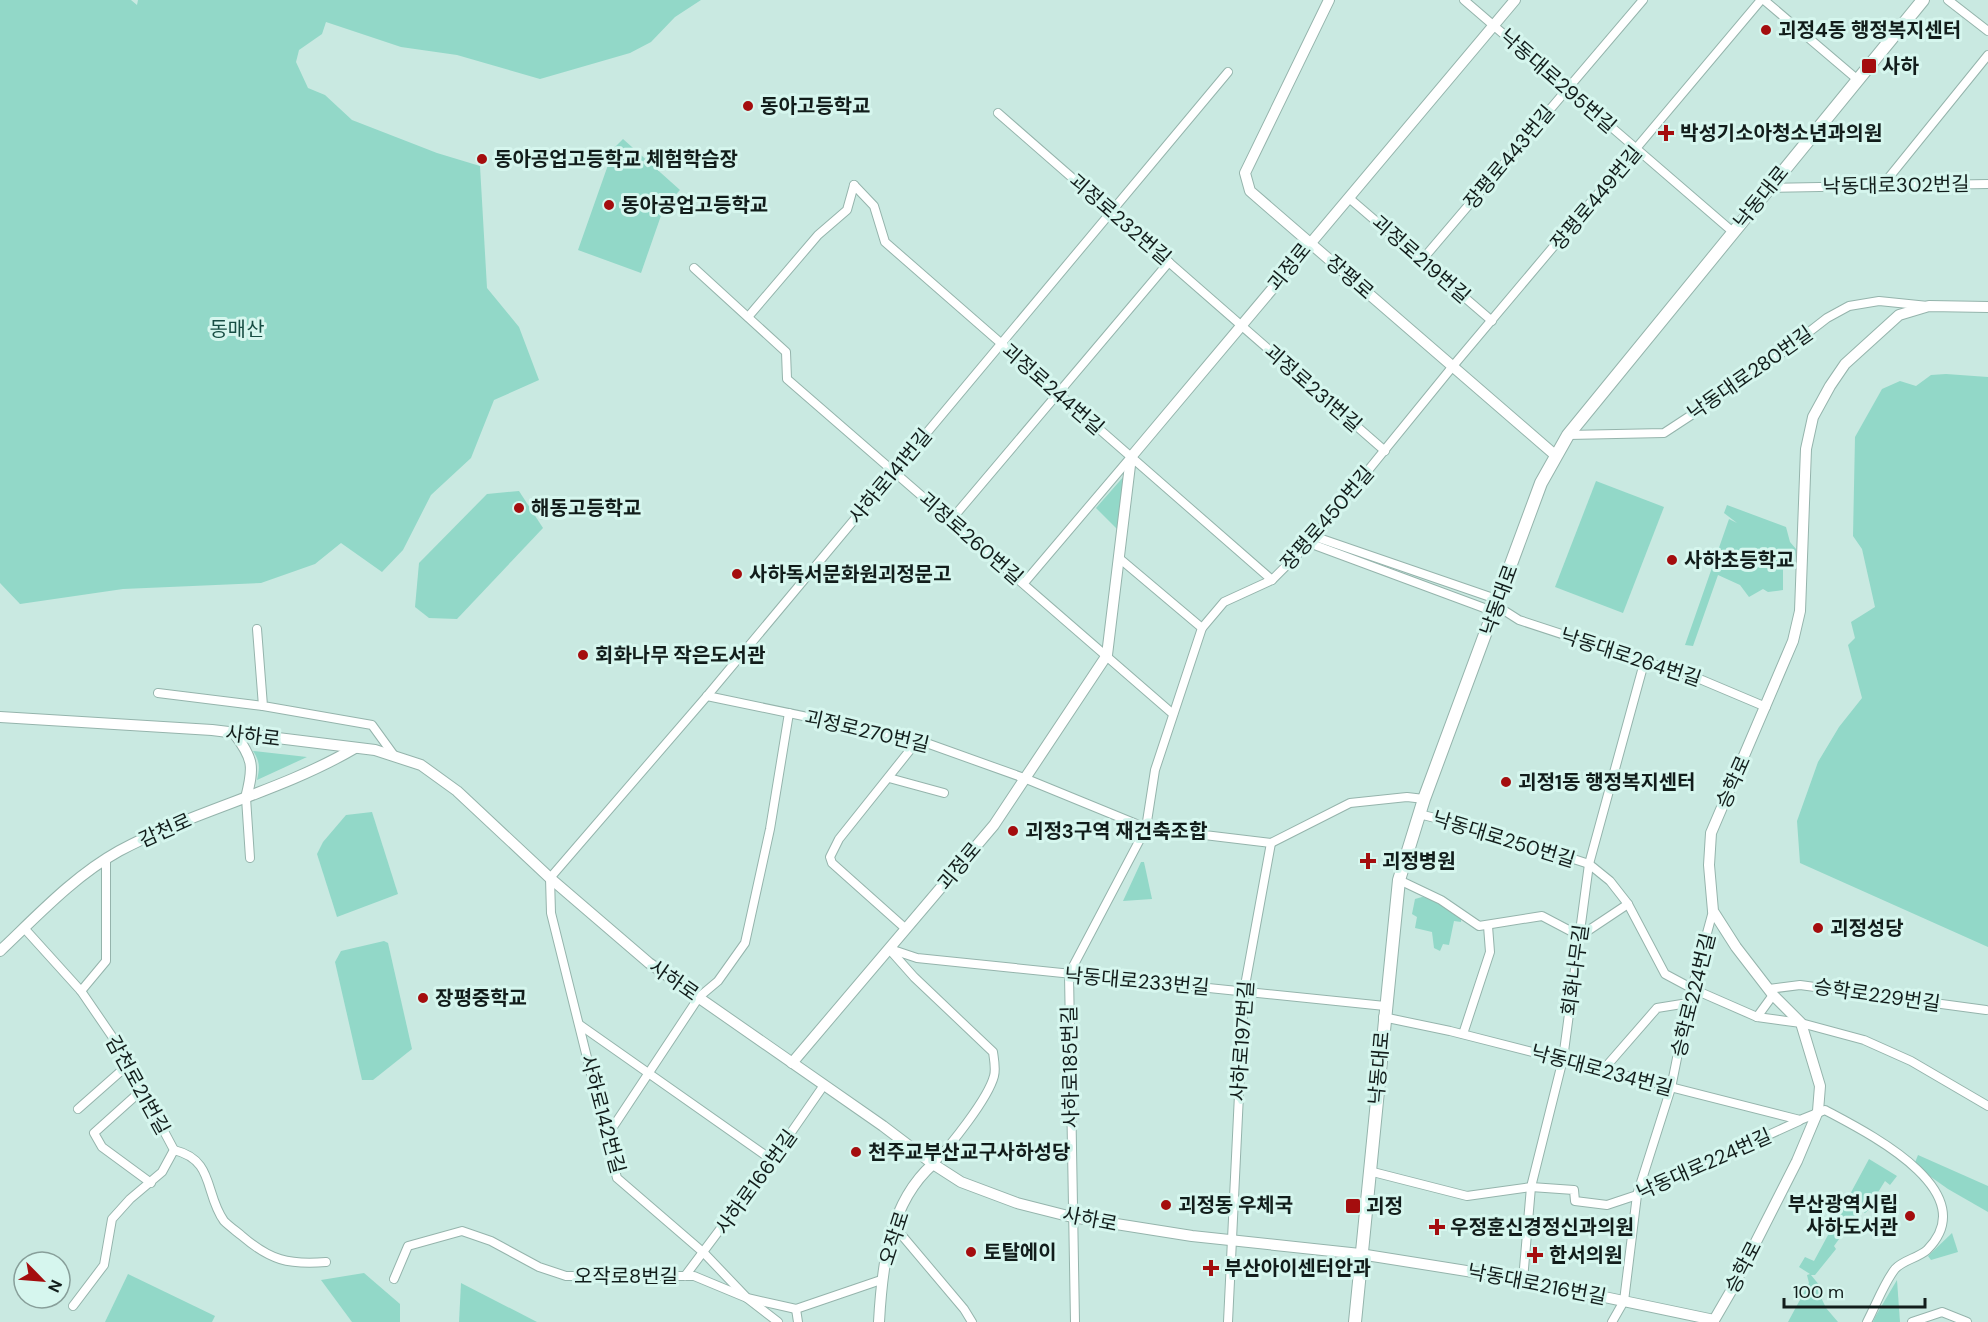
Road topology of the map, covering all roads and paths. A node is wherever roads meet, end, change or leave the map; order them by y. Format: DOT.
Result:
graph roads {
  1 [pos="1329,0"];
  2 [pos="1464,0"];
  3 [pos="1515,0"];
  4 [pos="1643,0"];
  5 [pos="1762,0"];
  6 [pos="1923,0"];
  7 [pos="1948,0"];
  8 [pos="1494,25"];
  9 [pos="1988,32"];
  10 [pos="1988,55"];
  11 [pos="1228,72"];
  12 [pos="1858,80"];
  13 [pos="1567,89"];
  14 [pos="998,113"];
  15 [pos="1637,149"];
  16 [pos="1988,184"];
  17 [pos="1882,186"];
  18 [pos="1769,188"];
  19 [pos="1349,198"];
  20 [pos="1112,212"];
  21 [pos="1733,232"];
  22 [pos="1309,242"];
  23 [pos="1422,260"];
  24 [pos="1169,262"];
  25 [pos="694,268"];
  26 [pos="1929,306"];
  27 [pos="1988,307"];
  28 [pos="748,317"];
  29 [pos="1492,321"];
  30 [pos="1242,325"];
  31 [pos="1001,343"];
  32 [pos="1453,366"];
  33 [pos="1058,393"];
  34 [pos="1568,435"];
  35 [pos="1385,451"];
  36 [pos="1555,455"];
  37 [pos="1131,457"];
  38 [pos="894,471"];
  39 [pos="951,520"];
  40 [pos="1311,540"];
  41 [pos="1119,558"];
  42 [pos="1272,580"];
  43 [pos="1024,584"];
  44 [pos="1497,606"];
  45 [pos="1202,628"];
  46 [pos="256,629"];
  47 [pos="1107,655"];
  48 [pos="1644,663"];
  49 [pos="158,693"];
  50 [pos="707,696"];
  51 [pos="263,706"];
  52 [pos="1766,707"];
  53 [pos="789,713"];
  54 [pos="1173,714"];
  55 [pos="0,717"];
  56 [pos="234,733"];
  57 [pos="918,740"];
  58 [pos="355,748"];
  59 [pos="393,754"];
  60 [pos="889,778"];
  61 [pos="1024,778"];
  62 [pos="944,793"];
  63 [pos="246,798"];
  64 [pos="1424,799"];
  65 [pos="1419,814"];
  66 [pos="1146,828"];
  67 [pos="1271,843"];
  68 [pos="250,858"];
  69 [pos="106,859"];
  70 [pos="1589,864"];
  71 [pos="550,878"];
  72 [pos="1399,880"];
  73 [pos="1628,904"];
  74 [pos="1713,911"];
  75 [pos="1488,926"];
  76 [pos="24,928"];
  77 [pos="906,929"];
  78 [pos="1580,936"];
  79 [pos="890,949"];
  80 [pos="0,951"];
  81 [pos="1069,974"];
  82 [pos="1693,989"];
  83 [pos="81,991"];
  84 [pos="1244,991"];
  85 [pos="1771,992"];
  86 [pos="699,997"];
  87 [pos="1688,1003"];
  88 [pos="1986,1010"];
  89 [pos="1384,1011"];
  90 [pos="1757,1017"];
  91 [pos="1801,1023"];
  92 [pos="580,1025"];
  93 [pos="1463,1034"];
  94 [pos="1563,1059"];
  95 [pos="792,1063"];
  96 [pos="129,1064"];
  97 [pos="1603,1070"];
  98 [pos="650,1073"];
  99 [pos="824,1085"];
  100 [pos="1671,1088"];
  101 [pos="143,1089"];
  102 [pos="1988,1106"];
  103 [pos="78,1109"];
  104 [pos="1818,1111"];
  105 [pos="1800,1120"];
  106 [pos="607,1136"];
  107 [pos="174,1150"];
  108 [pos="772,1160"];
  109 [pos="933,1164"];
  110 [pos="1369,1171"];
  111 [pos="151,1183"];
  112 [pos="1531,1186"];
  113 [pos="1637,1195"];
  114 [pos="1072,1217"];
  115 [pos="894,1226"];
  116 [pos="1230,1241"];
  117 [pos="704,1253"];
  118 [pos="1360,1254"];
  119 [pos="326,1262"];
  120 [pos="685,1276"];
  121 [pos="394,1279"];
  122 [pos="881,1280"];
  123 [pos="1523,1280"];
  124 [pos="747,1298"];
  125 [pos="1624,1300"];
  126 [pos="73,1306"];
  127 [pos="796,1309"];
  128 [pos="1713,1321"];
  129 [pos="778,1322"];
  130 [pos="798,1322"];
  131 [pos="879,1322"];
  132 [pos="972,1322"];
  133 [pos="1075,1322"];
  134 [pos="1228,1322"];
  135 [pos="1355,1322"];
  136 [pos="1612,1322"];
  137 [pos="1868,1322"];
  138 [pos="1912,1322"];
  139 [pos="1967,1322"];
  1 -- 22 [label="street, 장평로"];
  2 -- 8 [label="street, 낙동대로295번길"];
  3 -- 8 [label="street, 괴정로"];
  4 -- 13 [label="street, 장평로443번길"];
  5 -- 12 [label="street"];
  5 -- 15 [label="street, 장평로449번길"];
  6 -- 12 [label="main road, 낙동대로"];
  7 -- 9 [label="street"];
  8 -- 13 [label="street, 낙동대로295번길"];
  8 -- 19 [label="street, 괴정로"];
  10 -- 17 [label="street"];
  11 -- 20 [label="street, 사하로141번길"];
  12 -- 18 [label="main road, 낙동대로"];
  13 -- 15 [label="street, 낙동대로295번길"];
  13 -- 23 [label="street, 장평로443번길"];
  14 -- 20 [label="street, 괴정로232번길"];
  15 -- 21 [label="street, 낙동대로295번길"];
  15 -- 29 [label="street, 장평로449번길"];
  16 -- 17 [label="street, 낙동대로302번길"];
  17 -- 18 [label="street, 낙동대로302번길"];
  18 -- 21 [label="main road, 낙동대로"];
  19 -- 22 [label="street, 괴정로"];
  19 -- 23 [label="street, 괴정로219번길"];
  20 -- 24 [label="street, 괴정로232번길"];
  20 -- 31 [label="street, 사하로141번길"];
  21 -- 34 [label="main road, 낙동대로"];
  22 -- 30 [label="street, 괴정로"];
  22 -- 32 [label="street, 장평로"];
  23 -- 29 [label="street, 괴정로219번길"];
  24 -- 30 [label="street, 괴정로232번길"];
  24 -- 33 [label="street"];
  25 -- 28 [label="street, 괴정로260번길"];
  26 -- 27 [label="street, 승학로"];
  26 -- 34 [label="street, 낙동대로280번길"];
  26 -- 52 [label="street, 승학로"];
  28 -- 31 [label="street, 괴정로244번길"];
  28 -- 38 [label="street, 괴정로260번길"];
  29 -- 32 [label="street, 장평로449번길"];
  30 -- 35 [label="street, 괴정로231번길"];
  30 -- 37 [label="street, 괴정로"];
  31 -- 33 [label="street, 괴정로244번길"];
  31 -- 38 [label="street, 사하로141번길"];
  32 -- 35 [label="street, 장평로450번길"];
  32 -- 36 [label="street, 장평로"];
  33 -- 37 [label="street, 괴정로244번길"];
  33 -- 39 [label="street"];
  34 -- 36 [label="main road, 낙동대로"];
  35 -- 40 [label="street, 장평로450번길"];
  36 -- 44 [label="main road, 낙동대로"];
  37 -- 41 [label="street, 괴정로"];
  37 -- 42 [label="street, 괴정로244번길"];
  37 -- 43 [label="street"];
  38 -- 39 [label="street, 괴정로260번길"];
  38 -- 50 [label="street, 사하로141번길"];
  39 -- 43 [label="street, 괴정로260번길"];
  40 -- 42 [label="street, 장평로450번길"];
  40 -- 44 [label="street, 낙동대로264번길"];
  41 -- 45 [label="street"];
  41 -- 47 [label="street, 괴정로"];
  42 -- 45 [label="street, 장평로450번길"];
  43 -- 47 [label="street, 괴정로260번길"];
  44 -- 48 [label="street, 낙동대로264번길"];
  44 -- 64 [label="main road, 낙동대로"];
  45 -- 54 [label="street, 장평로450번길"];
  46 -- 51 [label="street"];
  47 -- 54 [label="street"];
  47 -- 61 [label="street, 괴정로"];
  48 -- 52 [label="street, 낙동대로264번길"];
  48 -- 70 [label="street, 회화나무길"];
  49 -- 51 [label="street"];
  50 -- 53 [label="street, 괴정로270번길"];
  50 -- 71 [label="street, 사하로141번길"];
  51 -- 59 [label="street"];
  52 -- 74 [label="street, 승학로"];
  53 -- 57 [label="street, 괴정로270번길"];
  53 -- 86 [label="street"];
  54 -- 66 [label="street, 장평로450번길"];
  55 -- 56 [label="street, 사하로"];
  56 -- 58 [label="street, 사하로"];
  56 -- 63 [label="street"];
  57 -- 60 [label="street"];
  57 -- 61 [label="street, 괴정로270번길"];
  58 -- 59 [label="street, 사하로"];
  58 -- 63 [label="street, 감천로"];
  59 -- 71 [label="street, 사하로"];
  60 -- 62 [label="street"];
  60 -- 77 [label="street"];
  61 -- 66 [label="street, 괴정로270번길"];
  61 -- 77 [label="street, 괴정로"];
  63 -- 68 [label="street"];
  63 -- 69 [label="street, 감천로"];
  64 -- 65 [label="main road, 낙동대로"];
  64 -- 67 [label="street"];
  65 -- 70 [label="street, 낙동대로250번길"];
  65 -- 72 [label="main road, 낙동대로"];
  66 -- 67 [label="street, 괴정로270번길"];
  66 -- 81 [label="street, 사하로185번길"];
  67 -- 84 [label="street, 사하로197번길"];
  69 -- 76 [label="street, 감천로"];
  69 -- 83 [label="street"];
  70 -- 73 [label="street"];
  70 -- 78 [label="street, 회화나무길"];
  71 -- 86 [label="street, 사하로"];
  71 -- 92 [label="street, 사하로142번길"];
  72 -- 75 [label="street"];
  72 -- 89 [label="main road, 낙동대로"];
  73 -- 78 [label="street"];
  73 -- 82 [label="street"];
  74 -- 82 [label="street, 승학로224번길"];
  74 -- 85 [label="street, 승학로"];
  75 -- 78 [label="street"];
  75 -- 93 [label="street"];
  76 -- 80 [label="street, 감천로"];
  76 -- 83 [label="street, 감천로21번길"];
  77 -- 79 [label="street, 괴정로"];
  78 -- 94 [label="street, 회화나무길"];
  79 -- 81 [label="street, 낙동대로233번길"];
  79 -- 95 [label="street, 괴정로"];
  79 -- 109 [label="street"];
  81 -- 84 [label="street, 낙동대로233번길"];
  81 -- 114 [label="street, 사하로185번길"];
  82 -- 87 [label="street, 승학로224번길"];
  82 -- 90 [label="street"];
  83 -- 96 [label="street, 감천로21번길"];
  84 -- 89 [label="street, 낙동대로233번길"];
  84 -- 116 [label="street, 사하로197번길"];
  85 -- 88 [label="street, 승학로229번길"];
  85 -- 90 [label="street"];
  85 -- 91 [label="street, 승학로"];
  86 -- 95 [label="street, 사하로"];
  86 -- 98 [label="street"];
  87 -- 97 [label="street"];
  87 -- 100 [label="street, 승학로224번길"];
  89 -- 93 [label="street, 낙동대로234번길"];
  89 -- 110 [label="main road, 낙동대로"];
  90 -- 91 [label="street"];
  91 -- 102 [label="street"];
  91 -- 104 [label="street, 승학로"];
  92 -- 98 [label="street"];
  92 -- 106 [label="street, 사하로142번길"];
  93 -- 94 [label="street, 낙동대로234번길"];
  94 -- 97 [label="street, 낙동대로234번길"];
  94 -- 112 [label="street, 회화나무길"];
  95 -- 99 [label="street, 사하로"];
  96 -- 101 [label="street, 감천로21번길"];
  96 -- 103 [label="street"];
  97 -- 100 [label="street, 낙동대로234번길"];
  98 -- 106 [label="street"];
  98 -- 108 [label="street"];
  99 -- 108 [label="street, 사하로166번길"];
  99 -- 109 [label="street, 사하로"];
  100 -- 105 [label="street, 낙동대로234번길"];
  100 -- 113 [label="street, 승학로224번길"];
  101 -- 107 [label="street, 감천로21번길"];
  101 -- 111 [label="street"];
  104 -- 105 [label="street"];
  104 -- 128 [label="street, 승학로"];
  104 -- 137 [label="street"];
  105 -- 113 [label="street, 낙동대로224번길"];
  106 -- 117 [label="street, 사하로142번길"];
  107 -- 111 [label="street, 감천로21번길"];
  107 -- 119 [label="street"];
  108 -- 117 [label="street, 사하로166번길"];
  109 -- 114 [label="street, 사하로"];
  109 -- 115 [label="street, 오작로"];
  110 -- 112 [label="street, 낙동대로224번길"];
  110 -- 118 [label="main road, 낙동대로"];
  111 -- 126 [label="street, 감천로21번길"];
  112 -- 113 [label="street, 낙동대로224번길"];
  112 -- 123 [label="street, 회화나무길"];
  113 -- 125 [label="street, 승학로224번길"];
  114 -- 116 [label="street, 사하로"];
  114 -- 133 [label="street, 사하로185번길"];
  115 -- 122 [label="street, 오작로"];
  115 -- 132 [label="street"];
  116 -- 118 [label="street, 사하로"];
  116 -- 134 [label="street, 사하로197번길"];
  117 -- 120 [label="street, 사하로166번길"];
  117 -- 124 [label="street, 사하로142번길"];
  118 -- 123 [label="street, 낙동대로216번길"];
  118 -- 135 [label="main road, 낙동대로"];
  120 -- 121 [label="street, 오작로8번길"];
  120 -- 124 [label="street, 오작로8번길"];
  122 -- 127 [label="street"];
  122 -- 131 [label="street, 오작로"];
  123 -- 125 [label="street, 낙동대로216번길"];
  124 -- 127 [label="street, 오작로8번길"];
  124 -- 129 [label="street"];
  125 -- 128 [label="street, 낙동대로216번길"];
  125 -- 136 [label="street, 승학로224번길"];
  127 -- 130 [label="street"];
  138 -- 139 [label="street"];
}
